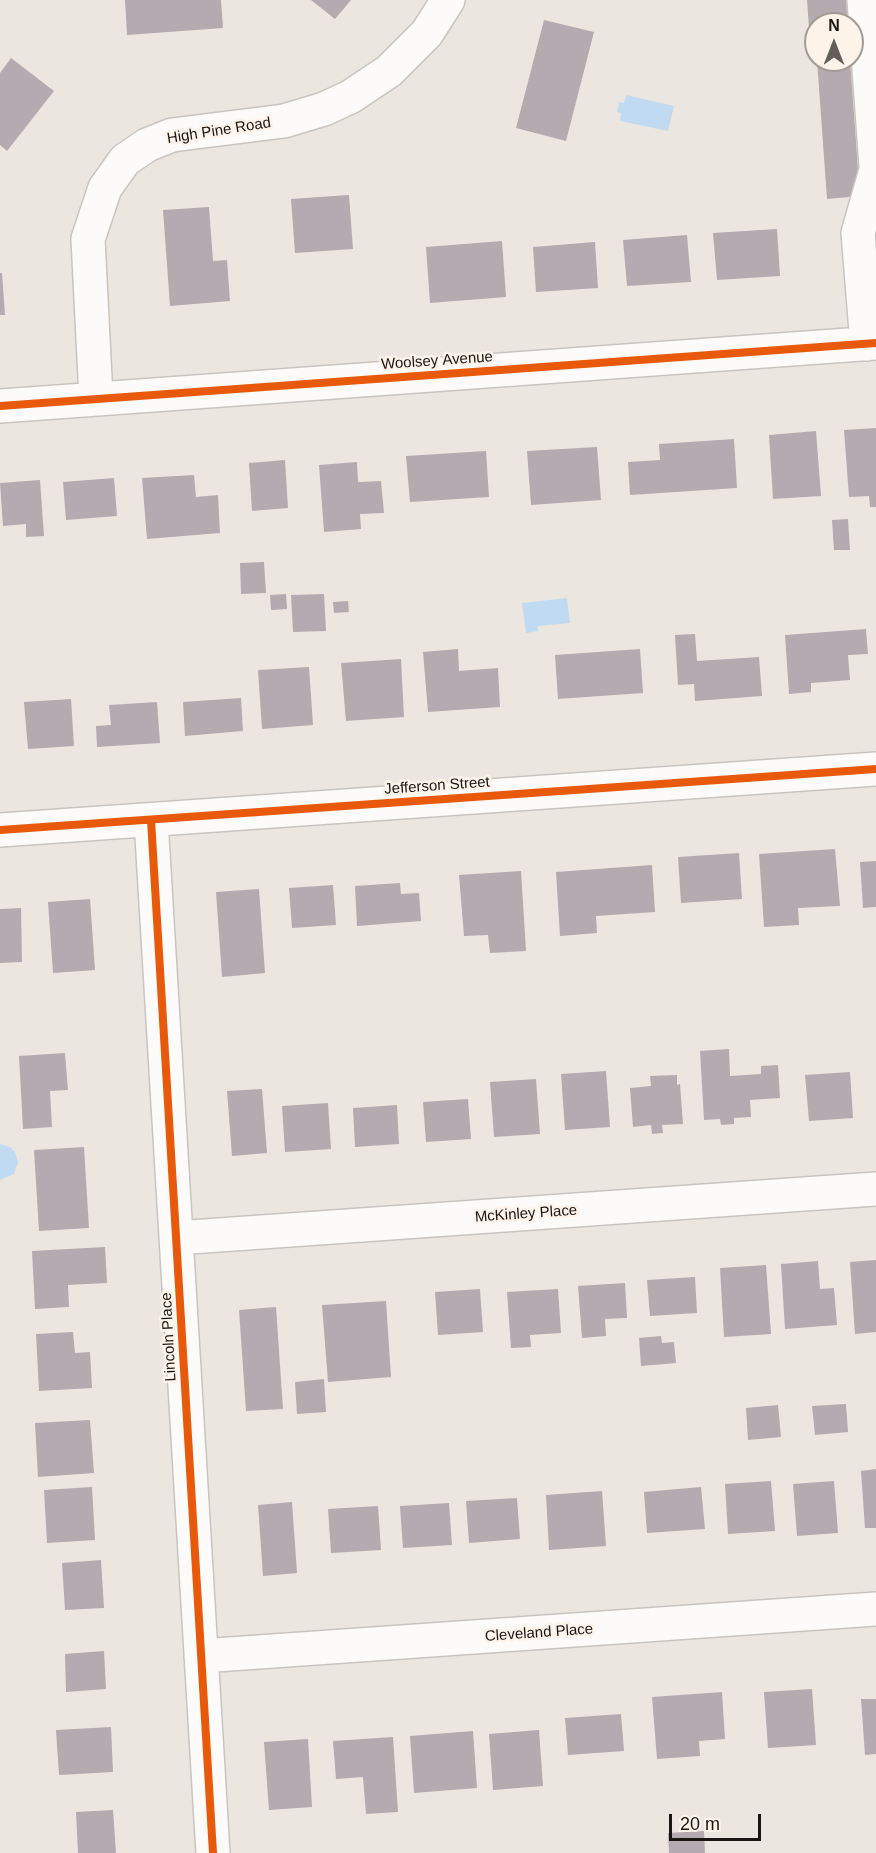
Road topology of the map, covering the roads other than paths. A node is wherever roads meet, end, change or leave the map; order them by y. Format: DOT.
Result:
graph roads {
  1 [pos="448,0"];
  2 [pos="864,0"];
  3 [pos="876,168"];
  4 [pos="871,344"];
  5 [pos="96,398"];
  6 [pos="0,406"];
  7 [pos="876,769"];
  8 [pos="151,820"];
  9 [pos="0,830"];
  10 [pos="876,1190"];
  11 [pos="176,1238"];
  12 [pos="876,1609"];
  13 [pos="201,1656"];
  14 [pos="213,1853"];
  1 -- 5 [label="street, High Pine Road"];
  2 -- 3 [label="street"];
  3 -- 4 [label="street"];
  4 -- 5 [label="street, Woolsey Avenue"];
  5 -- 6 [label="street, Woolsey Avenue"];
  7 -- 8 [label="street, Jefferson Street"];
  8 -- 9 [label="street, Jefferson Street"];
  8 -- 11 [label="street, Lincoln Place"];
  10 -- 11 [label="street, McKinley Place"];
  11 -- 13 [label="street, Lincoln Place"];
  12 -- 13 [label="street, Cleveland Place"];
  13 -- 14 [label="street, Lincoln Place"];
}
